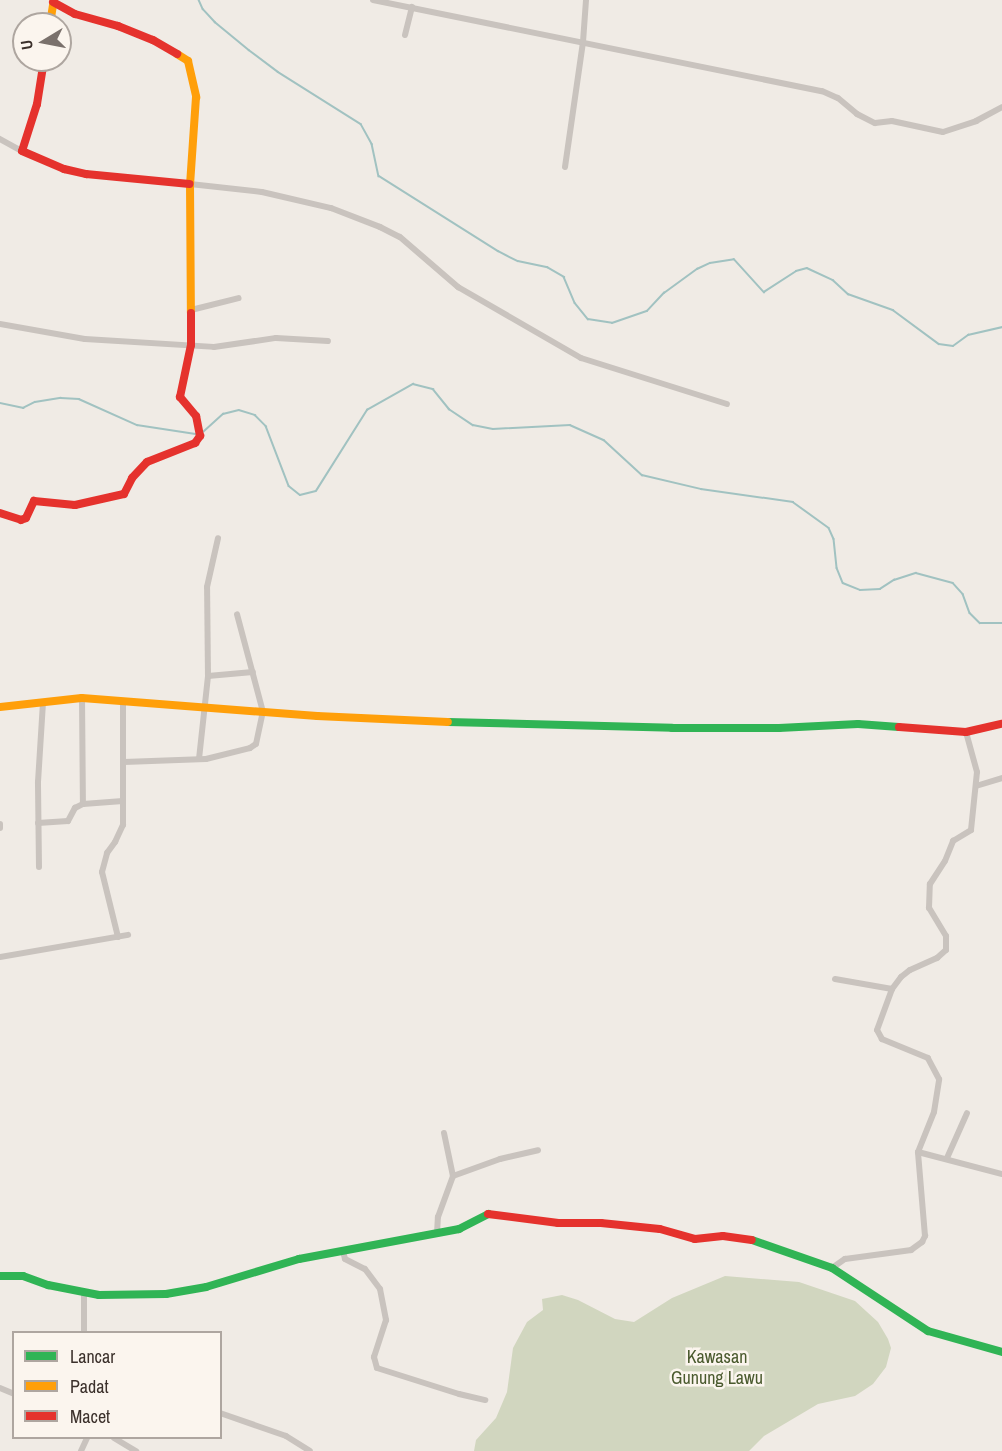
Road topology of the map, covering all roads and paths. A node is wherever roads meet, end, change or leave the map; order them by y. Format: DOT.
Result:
graph roads {
  1 [pos="373,0"];
  2 [pos="586,0"];
  3 [pos="54,1"];
  4 [pos="412,7"];
  5 [pos="405,35"];
  6 [pos="583,42"];
  7 [pos="42,72"];
  8 [pos="1002,107"];
  9 [pos="0,139"];
  10 [pos="22,151"];
  11 [pos="565,167"];
  12 [pos="190,184"];
  13 [pos="238,298"];
  14 [pos="191,310"];
  15 [pos="0,324"];
  16 [pos="328,341"];
  17 [pos="191,345"];
  18 [pos="727,404"];
  19 [pos="0,513"];
  20 [pos="218,538"];
  21 [pos="237,614"];
  22 [pos="253,672"];
  23 [pos="208,676"];
  24 [pos="82,698"];
  25 [pos="123,701"];
  26 [pos="43,703"];
  27 [pos="205,706"];
  28 [pos="0,707"];
  29 [pos="263,712"];
  30 [pos="1002,724"];
  31 [pos="966,732"];
  32 [pos="199,759"];
  33 [pos="124,762"];
  34 [pos="1002,778"];
  35 [pos="976,786"];
  36 [pos="123,801"];
  37 [pos="83,804"];
  38 [pos="38,824"];
  39 [pos="39,867"];
  40 [pos="128,935"];
  41 [pos="118,937"];
  42 [pos="0,957"];
  43 [pos="835,979"];
  44 [pos="892,989"];
  45 [pos="967,1113"];
  46 [pos="444,1133"];
  47 [pos="538,1150"];
  48 [pos="918,1152"];
  49 [pos="947,1158"];
  50 [pos="1002,1174"];
  51 [pos="453,1176"];
  52 [pos="437,1234"];
  53 [pos="343,1251"];
  54 [pos="832,1268"];
  55 [pos="0,1276"];
  56 [pos="84,1292"];
  57 [pos="84,1331"];
  58 [pos="1002,1352"];
  59 [pos="485,1400"];
  60 [pos="222,1414"];
  61 [pos="117,1439"];
  62 [pos="136,1451"];
  63 [pos="310,1451"];
  1 -- 4 [label="street"];
  2 -- 6 [label="street"];
  3 -- 12 [label="street"];
  4 -- 5 [label="street"];
  4 -- 6 [label="street"];
  6 -- 8 [label="street"];
  6 -- 11 [label="street"];
  7 -- 10 [label="street"];
  9 -- 10 [label="street"];
  10 -- 12 [label="street"];
  12 -- 14 [label="street"];
  12 -- 18 [label="street"];
  13 -- 14 [label="street"];
  14 -- 17 [label="street"];
  15 -- 17 [label="street"];
  16 -- 17 [label="street"];
  17 -- 19 [label="street"];
  20 -- 23 [label="street"];
  21 -- 22 [label="street"];
  22 -- 23 [label="street"];
  22 -- 29 [label="street"];
  23 -- 27 [label="street"];
  24 -- 25 [label="street"];
  24 -- 26 [label="street"];
  24 -- 37 [label="street"];
  25 -- 27 [label="street"];
  25 -- 33 [label="street"];
  26 -- 28 [label="street"];
  26 -- 38 [label="street"];
  27 -- 29 [label="street"];
  27 -- 32 [label="street"];
  29 -- 31 [label="street"];
  29 -- 32 [label="street"];
  30 -- 31 [label="street"];
  31 -- 35 [label="street"];
  32 -- 33 [label="street"];
  33 -- 36 [label="street"];
  34 -- 35 [label="street"];
  35 -- 44 [label="street"];
  36 -- 37 [label="street"];
  36 -- 41 [label="street"];
  37 -- 38 [label="street"];
  38 -- 39 [label="street"];
  40 -- 41 [label="street"];
  41 -- 42 [label="street"];
  43 -- 44 [label="street"];
  44 -- 48 [label="street"];
  45 -- 49 [label="street"];
  46 -- 51 [label="street"];
  47 -- 51 [label="street"];
  48 -- 49 [label="street"];
  48 -- 54 [label="street"];
  49 -- 50 [label="street"];
  51 -- 52 [label="street"];
  52 -- 53 [label="street"];
  52 -- 54 [label="street"];
  53 -- 56 [label="street"];
  53 -- 59 [label="street"];
  54 -- 58 [label="street"];
  55 -- 56 [label="street"];
  56 -- 57 [label="street"];
  60 -- 63 [label="street"];
  61 -- 62 [label="street"];
}
